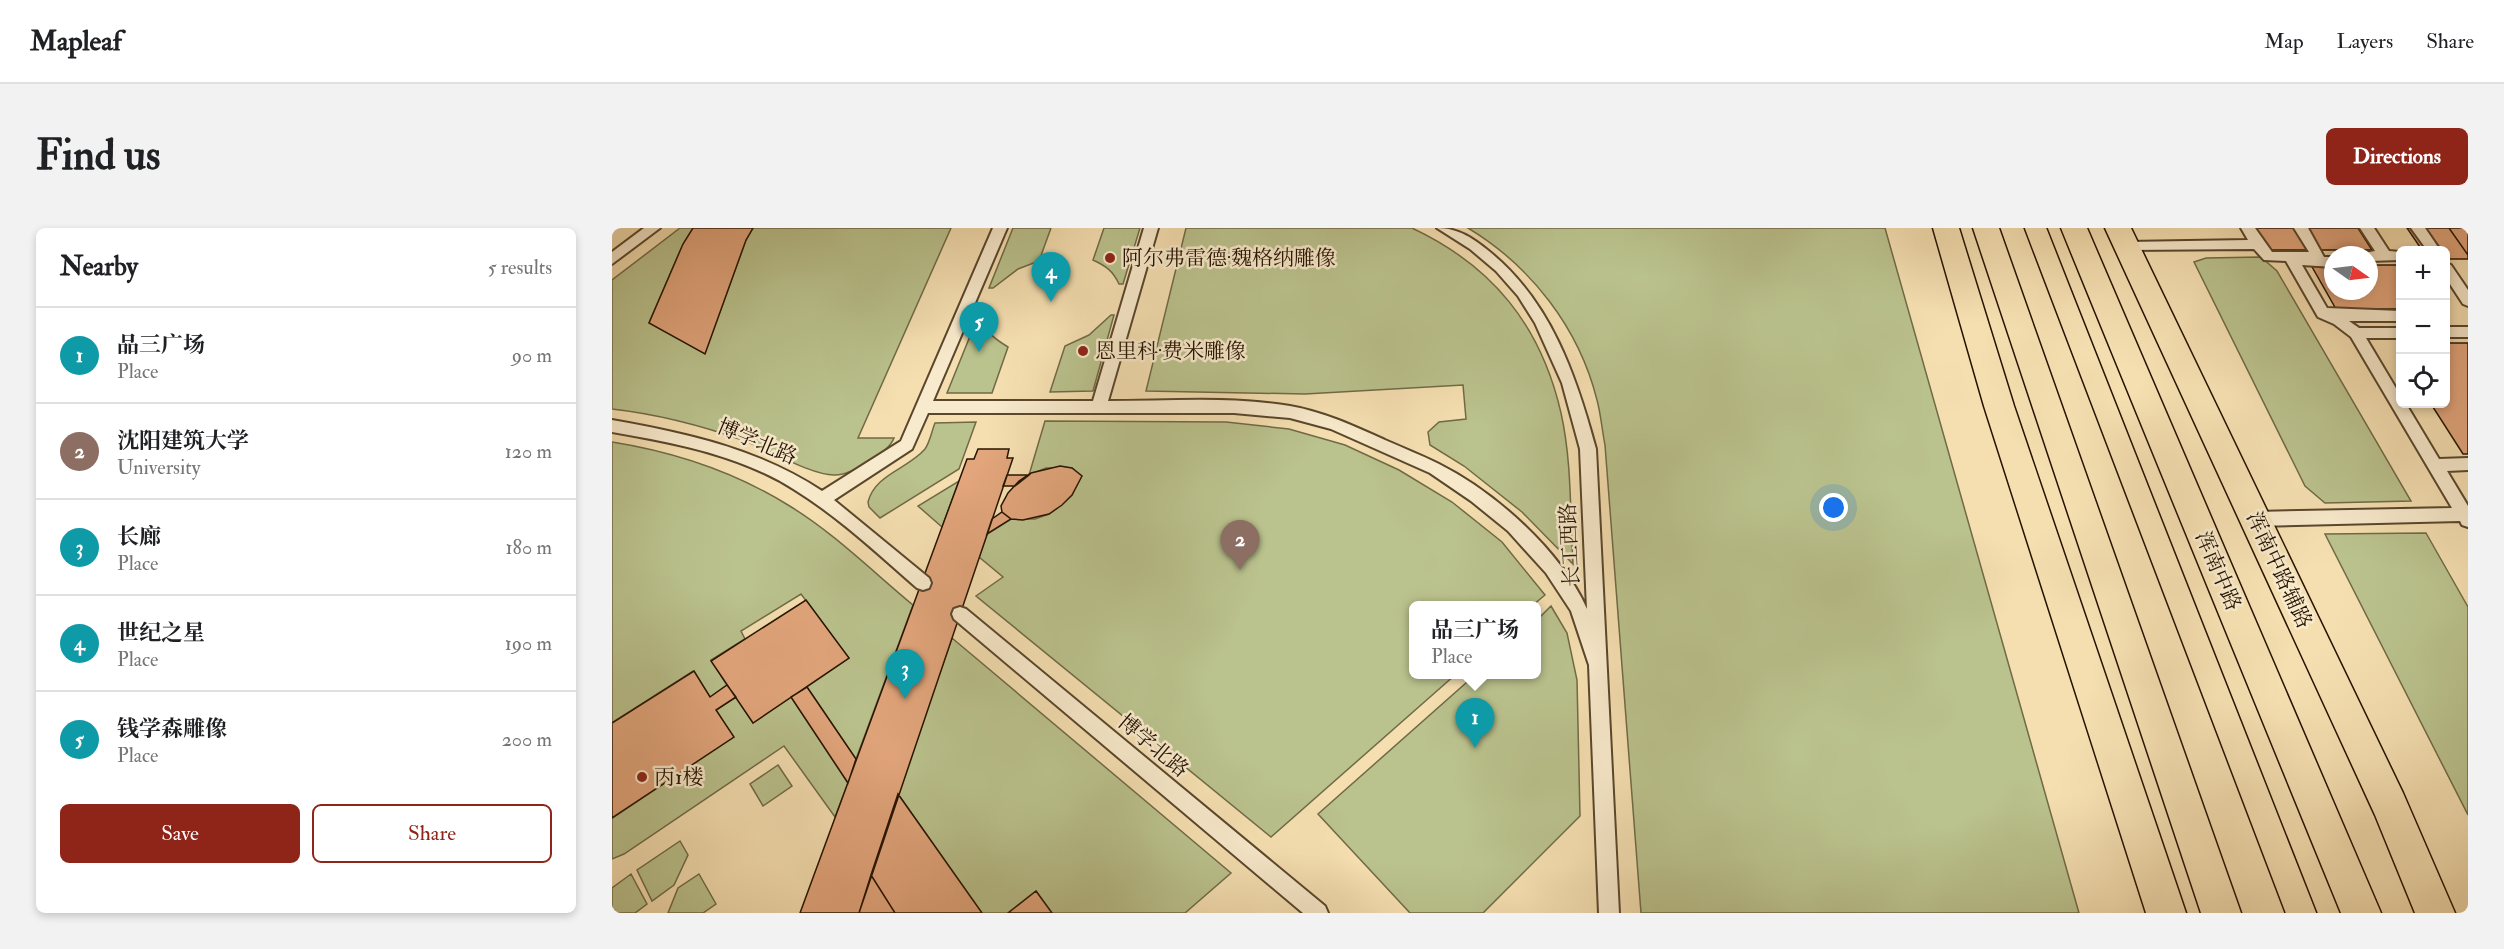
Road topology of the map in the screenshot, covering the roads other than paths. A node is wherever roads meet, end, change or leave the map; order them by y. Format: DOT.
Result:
graph roads {
  1 [pos="653,228"];
  2 [pos="1000,228"];
  3 [pos="1151,228"];
  4 [pos="1444,228"];
  5 [pos="1946,228"];
  6 [pos="1986,228"];
  7 [pos="2074,228"];
  8 [pos="2248,228"];
  9 [pos="2301,228"];
  10 [pos="2367,228"];
  11 [pos="2418,228"];
  12 [pos="2122,237"];
  13 [pos="2257,244"];
  14 [pos="2431,246"];
  15 [pos="2318,256"];
  16 [pos="2324,256"];
  17 [pos="2378,256"];
  18 [pos="2385,256"];
  19 [pos="2396,256"];
  20 [pos="612,259"];
  21 [pos="2295,259"];
  22 [pos="2324,261"];
  23 [pos="2378,262"];
  24 [pos="2396,262"];
  25 [pos="2450,275"];
  26 [pos="2468,301"];
  27 [pos="2396,316"];
  28 [pos="2450,332"];
  29 [pos="2468,332"];
  30 [pos="2356,333"];
  31 [pos="2396,333"];
  32 [pos="925,406"];
  33 [pos="1099,406"];
  34 [pos="612,426"];
  35 [pos="2468,464"];
  36 [pos="2435,465"];
  37 [pos="823,499"];
  38 [pos="2466,517"];
  39 [pos="2255,519"];
  40 [pos="923,583"];
  41 [pos="960,614"];
  42 [pos="1597,663"];
  43 [pos="2354,896"];
  44 [pos="2216,900"];
  45 [pos="1318,913"];
  46 [pos="1609,913"];
  47 [pos="2166,913"];
  48 [pos="2435,913"];
  1 -- 20 [label="lane"];
  2 -- 32 [label="lane"];
  3 -- 33 [label="lane"];
  4 -- 42 [label="lane, 长工西路"];
  5 -- 47 [label="main road"];
  6 -- 44 [label="main road"];
  7 -- 43 [label="main road, 浑南中路"];
  8 -- 13 [label="lane"];
  9 -- 15 [label="lane"];
  10 -- 18 [label="lane"];
  11 -- 14 [label="lane"];
  12 -- 13 [label="lane"];
  12 -- 39 [label="main road, 浑南中路辅路"];
  13 -- 21 [label="lane"];
  15 -- 16 [label="lane"];
  15 -- 21 [label="lane"];
  17 -- 18 [label="lane"];
  18 -- 19 [label="lane"];
  21 -- 22 [label="lane"];
  21 -- 27 [label="lane"];
  21 -- 30 [label="lane"];
  23 -- 24 [label="lane"];
  25 -- 26 [label="lane"];
  28 -- 29 [label="lane"];
  30 -- 31 [label="lane"];
  30 -- 36 [label="lane"];
  32 -- 33 [label="lane"];
  32 -- 37 [label="lane"];
  33 -- 42 [label="lane"];
  34 -- 37 [label="lane, 博学北路"];
  35 -- 36 [label="lane"];
  36 -- 38 [label="lane"];
  37 -- 40 [label="lane, 博学北路"];
  38 -- 39 [label="lane"];
  39 -- 48 [label="main road, 浑南中路辅路"];
  41 -- 45 [label="lane, 博学北路"];
  42 -- 46 [label="lane, 长工西路"];
}
